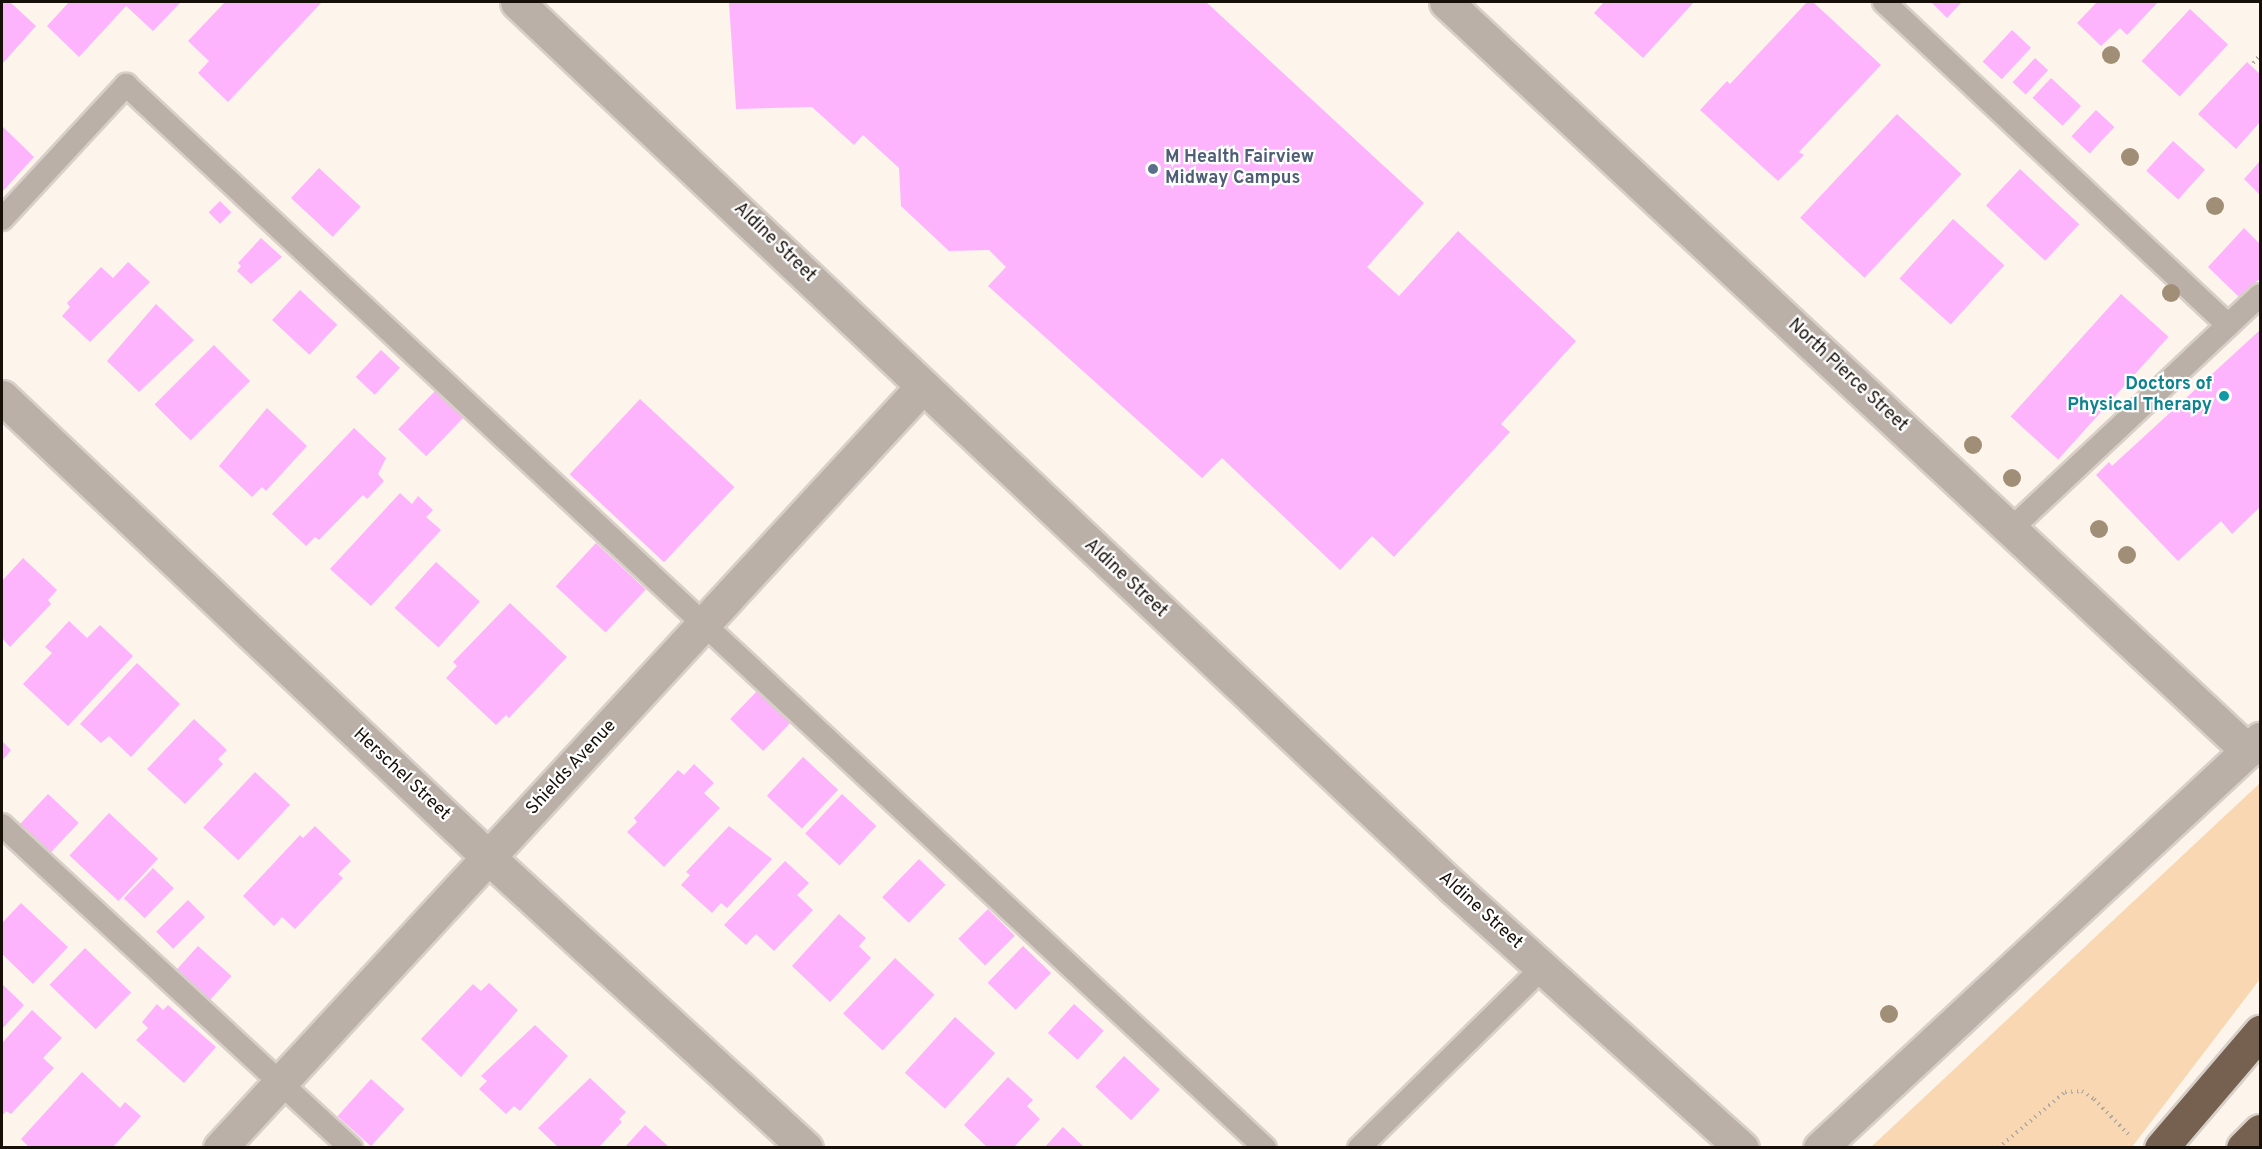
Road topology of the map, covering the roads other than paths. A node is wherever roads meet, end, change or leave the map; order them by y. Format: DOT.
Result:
graph roads {
  1 [pos="517,2"];
  2 [pos="1446,2"];
  3 [pos="1884,2"];
  4 [pos="2,219"];
  5 [pos="2260,295"];
  6 [pos="2228,326"];
  7 [pos="922,387"];
  8 [pos="2,397"];
  9 [pos="2011,529"];
  10 [pos="704,625"];
  11 [pos="2254,745"];
  12 [pos="2,825"];
  13 [pos="489,858"];
  14 [pos="1542,968"];
  15 [pos="2260,1032"];
  16 [pos="281,1082"];
  17 [pos="2260,1131"];
  18 [pos="2147,1143"];
  19 [pos="220,1148"];
  20 [pos="351,1148"];
  21 [pos="806,1148"];
  22 [pos="1265,1148"];
  23 [pos="1359,1148"];
  24 [pos="1742,1148"];
  25 [pos="1820,1148"];
  26 [pos="2243,1148"];
  1 -- 7 [label="street, Aldine Street"];
  2 -- 9 [label="street, North Pierce Street"];
  3 -- 6 [label="lane"];
  4 -- 10 [label="lane"];
  5 -- 6 [label="lane"];
  6 -- 9 [label="lane"];
  7 -- 10 [label="street, Shields Avenue"];
  7 -- 14 [label="street, Aldine Street"];
  8 -- 13 [label="street, Herschel Street"];
  9 -- 11 [label="street, North Pierce Street"];
  10 -- 13 [label="street, Shields Avenue"];
  10 -- 22 [label="lane"];
  11 -- 25 [label="street"];
  12 -- 16 [label="lane"];
  13 -- 16 [label="street, Shields Avenue"];
  13 -- 21 [label="street, Herschel Street"];
  14 -- 23 [label="lane"];
  14 -- 24 [label="street, Aldine Street"];
  15 -- 18 [label="highway"];
  16 -- 19 [label="street, Shields Avenue"];
  16 -- 20 [label="lane"];
  17 -- 26 [label="highway"];
}
